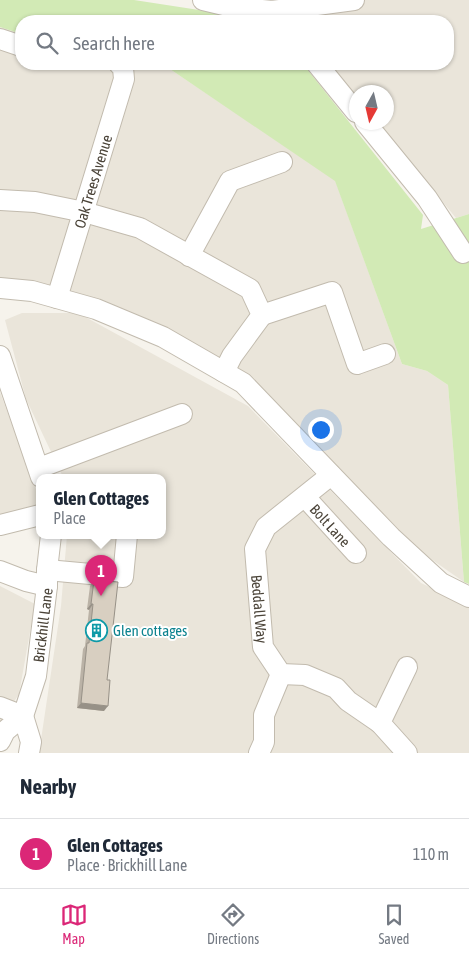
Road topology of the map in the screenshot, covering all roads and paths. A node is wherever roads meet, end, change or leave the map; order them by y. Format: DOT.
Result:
graph roads {
  1 [pos="203,0"];
  2 [pos="354,0"];
  3 [pos="272,15"];
  4 [pos="282,15"];
  5 [pos="0,39"];
  6 [pos="15,44"];
  7 [pos="123,70"];
  8 [pos="322,70"];
  9 [pos="349,103"];
  10 [pos="372,130"];
  11 [pos="282,162"];
  12 [pos="0,200"];
  13 [pos="84,212"];
  14 [pos="463,253"];
  15 [pos="190,256"];
  16 [pos="0,288"];
  17 [pos="58,298"];
  18 [pos="262,315"];
  19 [pos="385,354"];
  20 [pos="0,356"];
  21 [pos="224,372"];
  22 [pos="6,398"];
  23 [pos="182,414"];
  24 [pos="40,473"];
  25 [pos="331,475"];
  26 [pos="304,497"];
  27 [pos="36,516"];
  28 [pos="0,525"];
  29 [pos="51,539"];
  30 [pos="127,539"];
  31 [pos="356,553"];
  32 [pos="0,571"];
  33 [pos="47,578"];
  34 [pos="469,597"];
  35 [pos="407,668"];
  36 [pos="281,674"];
  37 [pos="0,708"];
  38 [pos="23,716"];
  39 [pos="380,723"];
  40 [pos="0,741"];
  41 [pos="29,753"];
  42 [pos="259,753"];
  43 [pos="408,753"];
  1 -- 3 [label="street"];
  2 -- 4 [label="street"];
  5 -- 6 [label="street"];
  7 -- 13 [label="street, Oak Trees Avenue"];
  8 -- 9 [label="street"];
  10 -- 14 [label="street"];
  11 -- 15 [label="street"];
  12 -- 13 [label="street"];
  13 -- 15 [label="street"];
  13 -- 17 [label="street, Oak Trees Avenue"];
  15 -- 18 [label="street"];
  16 -- 17 [label="street"];
  17 -- 21 [label="street"];
  18 -- 19 [label="street"];
  18 -- 21 [label="street"];
  20 -- 22 [label="street"];
  21 -- 25 [label="street"];
  22 -- 24 [label="street"];
  23 -- 24 [label="street"];
  25 -- 26 [label="street, Beddall Way"];
  25 -- 34 [label="street"];
  26 -- 31 [label="street, Bolt Lane"];
  26 -- 36 [label="street, Beddall Way"];
  27 -- 28 [label="street"];
  29 -- 33 [label="street, Brickhill Lane"];
  30 -- 33 [label="street"];
  32 -- 33 [label="street"];
  33 -- 38 [label="street, Brickhill Lane"];
  35 -- 39 [label="street"];
  36 -- 39 [label="street"];
  36 -- 42 [label="street"];
  37 -- 38 [label="street"];
  38 -- 40 [label="street"];
  38 -- 41 [label="street"];
  39 -- 43 [label="street"];
}
